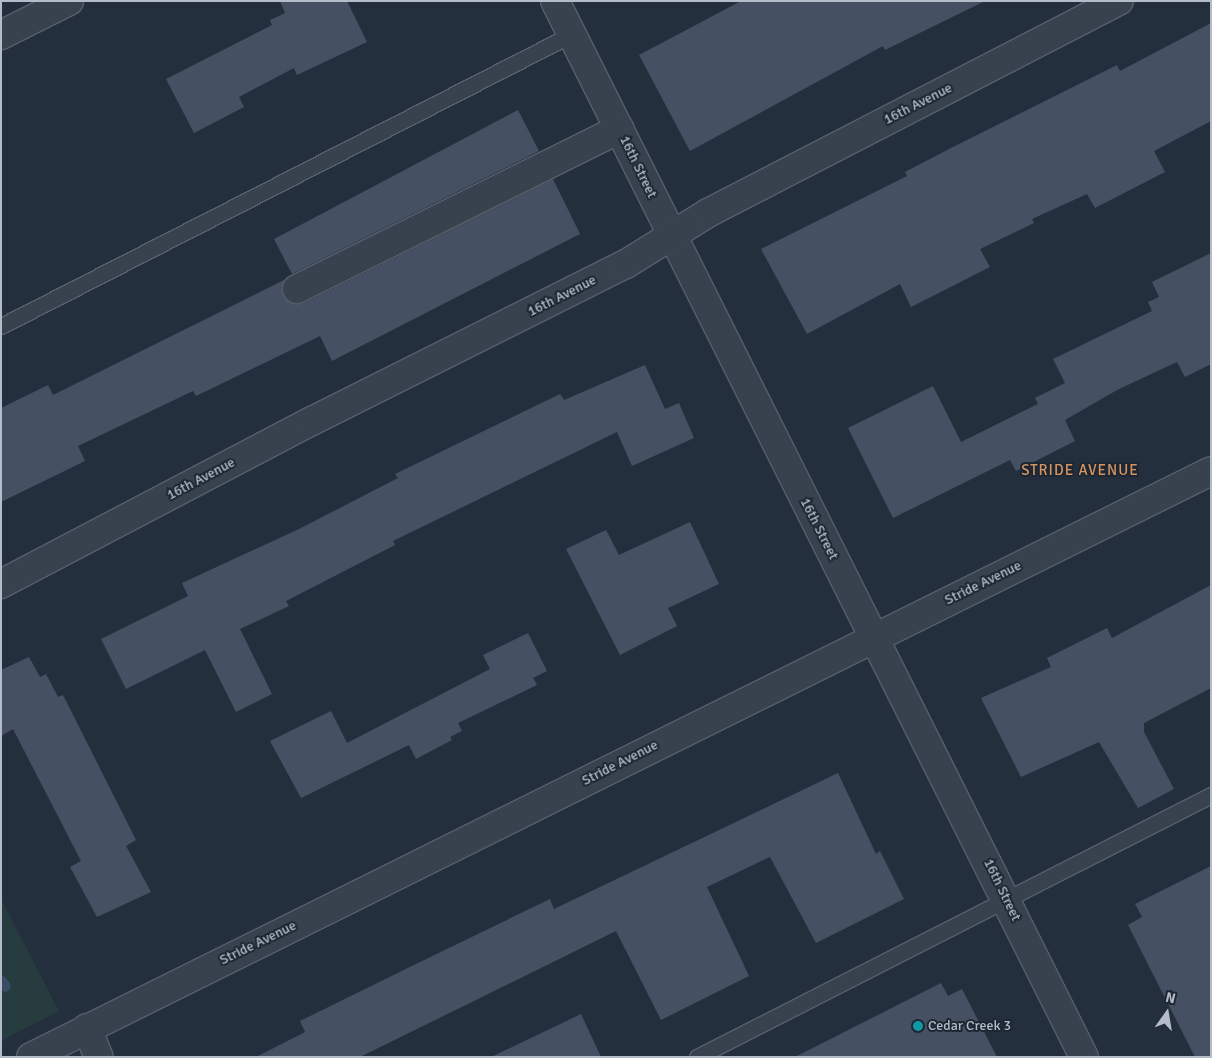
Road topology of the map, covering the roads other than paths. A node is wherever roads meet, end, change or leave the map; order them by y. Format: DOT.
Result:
graph roads {
  1 [pos="69,1"];
  2 [pos="555,1"];
  3 [pos="1119,1"];
  4 [pos="572,34"];
  5 [pos="1,35"];
  6 [pos="619,128"];
  7 [pos="672,236"];
  8 [pos="297,289"];
  9 [pos="1,326"];
  10 [pos="1211,471"];
  11 [pos="1,584"];
  12 [pos="875,635"];
  13 [pos="1211,795"];
  14 [pos="1006,896"];
  15 [pos="87,1028"];
  16 [pos="31,1057"];
  17 [pos="99,1057"];
  18 [pos="697,1057"];
  19 [pos="1084,1057"];
  1 -- 5 [label="street"];
  2 -- 4 [label="street, 16th Street"];
  3 -- 7 [label="street, 16th Avenue"];
  4 -- 6 [label="street, 16th Street"];
  4 -- 9 [label="lane"];
  6 -- 7 [label="street, 16th Street"];
  6 -- 8 [label="street"];
  7 -- 11 [label="street, 16th Avenue"];
  7 -- 12 [label="street, 16th Street"];
  10 -- 12 [label="street, Stride Avenue"];
  12 -- 14 [label="street, 16th Street"];
  12 -- 15 [label="street, Stride Avenue"];
  13 -- 14 [label="lane"];
  14 -- 18 [label="lane"];
  14 -- 19 [label="street, 16th Street"];
  15 -- 16 [label="street, Stride Avenue"];
  15 -- 17 [label="street"];
}
